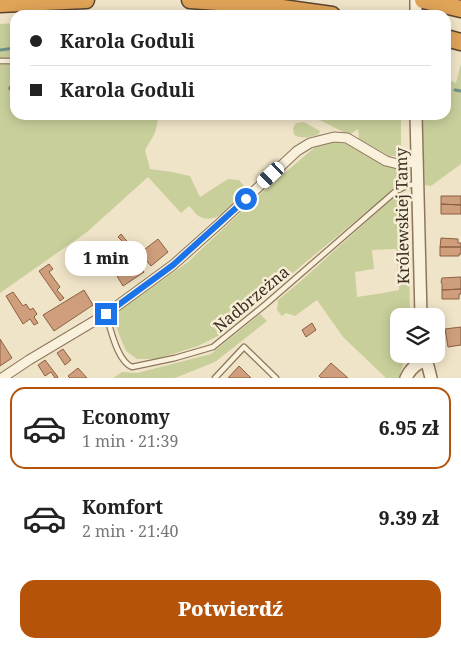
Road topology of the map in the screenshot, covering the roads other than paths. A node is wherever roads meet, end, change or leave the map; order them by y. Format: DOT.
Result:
graph roads {
  1 [pos="86,0"];
  2 [pos="190,0"];
  3 [pos="423,0"];
  4 [pos="0,4"];
  5 [pos="461,9"];
  6 [pos="296,10"];
  7 [pos="416,120"];
  8 [pos="417,162"];
  9 [pos="417,184"];
  10 [pos="421,308"];
  11 [pos="106,314"];
  12 [pos="419,363"];
  13 [pos="427,363"];
  14 [pos="2,378"];
  15 [pos="215,378"];
  16 [pos="276,378"];
  17 [pos="406,378"];
  18 [pos="431,378"];
  1 -- 4 [label="highway"];
  2 -- 6 [label="highway"];
  3 -- 5 [label="highway"];
  7 -- 8 [label="street, Królewskiej Tamy"];
  8 -- 9 [label="street, Królewskiej Tamy"];
  8 -- 11 [label="street"];
  9 -- 10 [label="street, Królewskiej Tamy"];
  9 -- 11 [label="lane, Nadbrzeżna"];
  11 -- 14 [label="street"];
  12 -- 17 [label="street"];
  13 -- 18 [label="street"];
  15 -- 16 [label="lane"];
}
